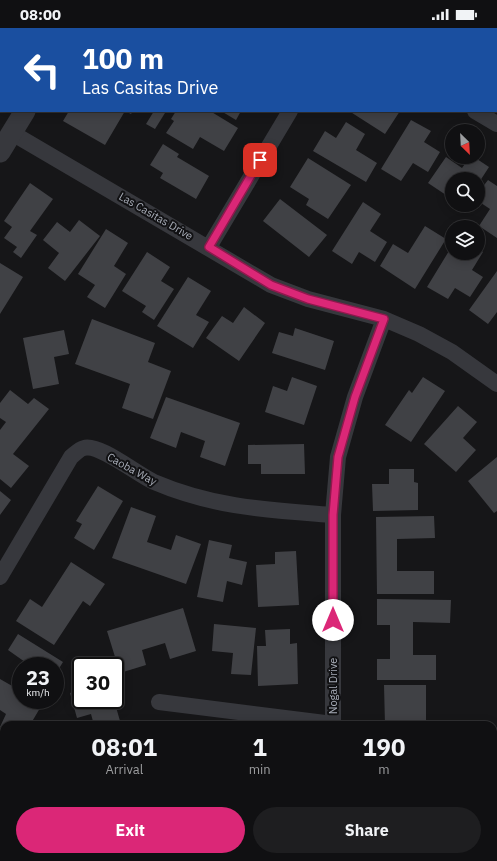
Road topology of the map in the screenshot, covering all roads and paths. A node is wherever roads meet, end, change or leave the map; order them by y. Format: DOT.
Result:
graph roads {
  1 [pos="23,112"];
  2 [pos="289,112"];
  3 [pos="477,112"];
  4 [pos="497,124"];
  5 [pos="12,133"];
  6 [pos="0,152"];
  7 [pos="209,247"];
  8 [pos="384,319"];
  9 [pos="497,384"];
  10 [pos="333,515"];
  11 [pos="0,577"];
  12 [pos="159,702"];
  13 [pos="303,721"];
  14 [pos="333,721"];
  1 -- 5 [label="street"];
  2 -- 7 [label="street"];
  3 -- 4 [label="street"];
  5 -- 6 [label="street"];
  5 -- 7 [label="street, Las Casitas Drive"];
  7 -- 8 [label="street, Las Casitas Drive"];
  8 -- 9 [label="street, Las Casitas Drive"];
  8 -- 10 [label="street, Nogal Drive"];
  10 -- 11 [label="street, Caoba Way"];
  10 -- 14 [label="street, Nogal Drive"];
  12 -- 13 [label="street"];
}
